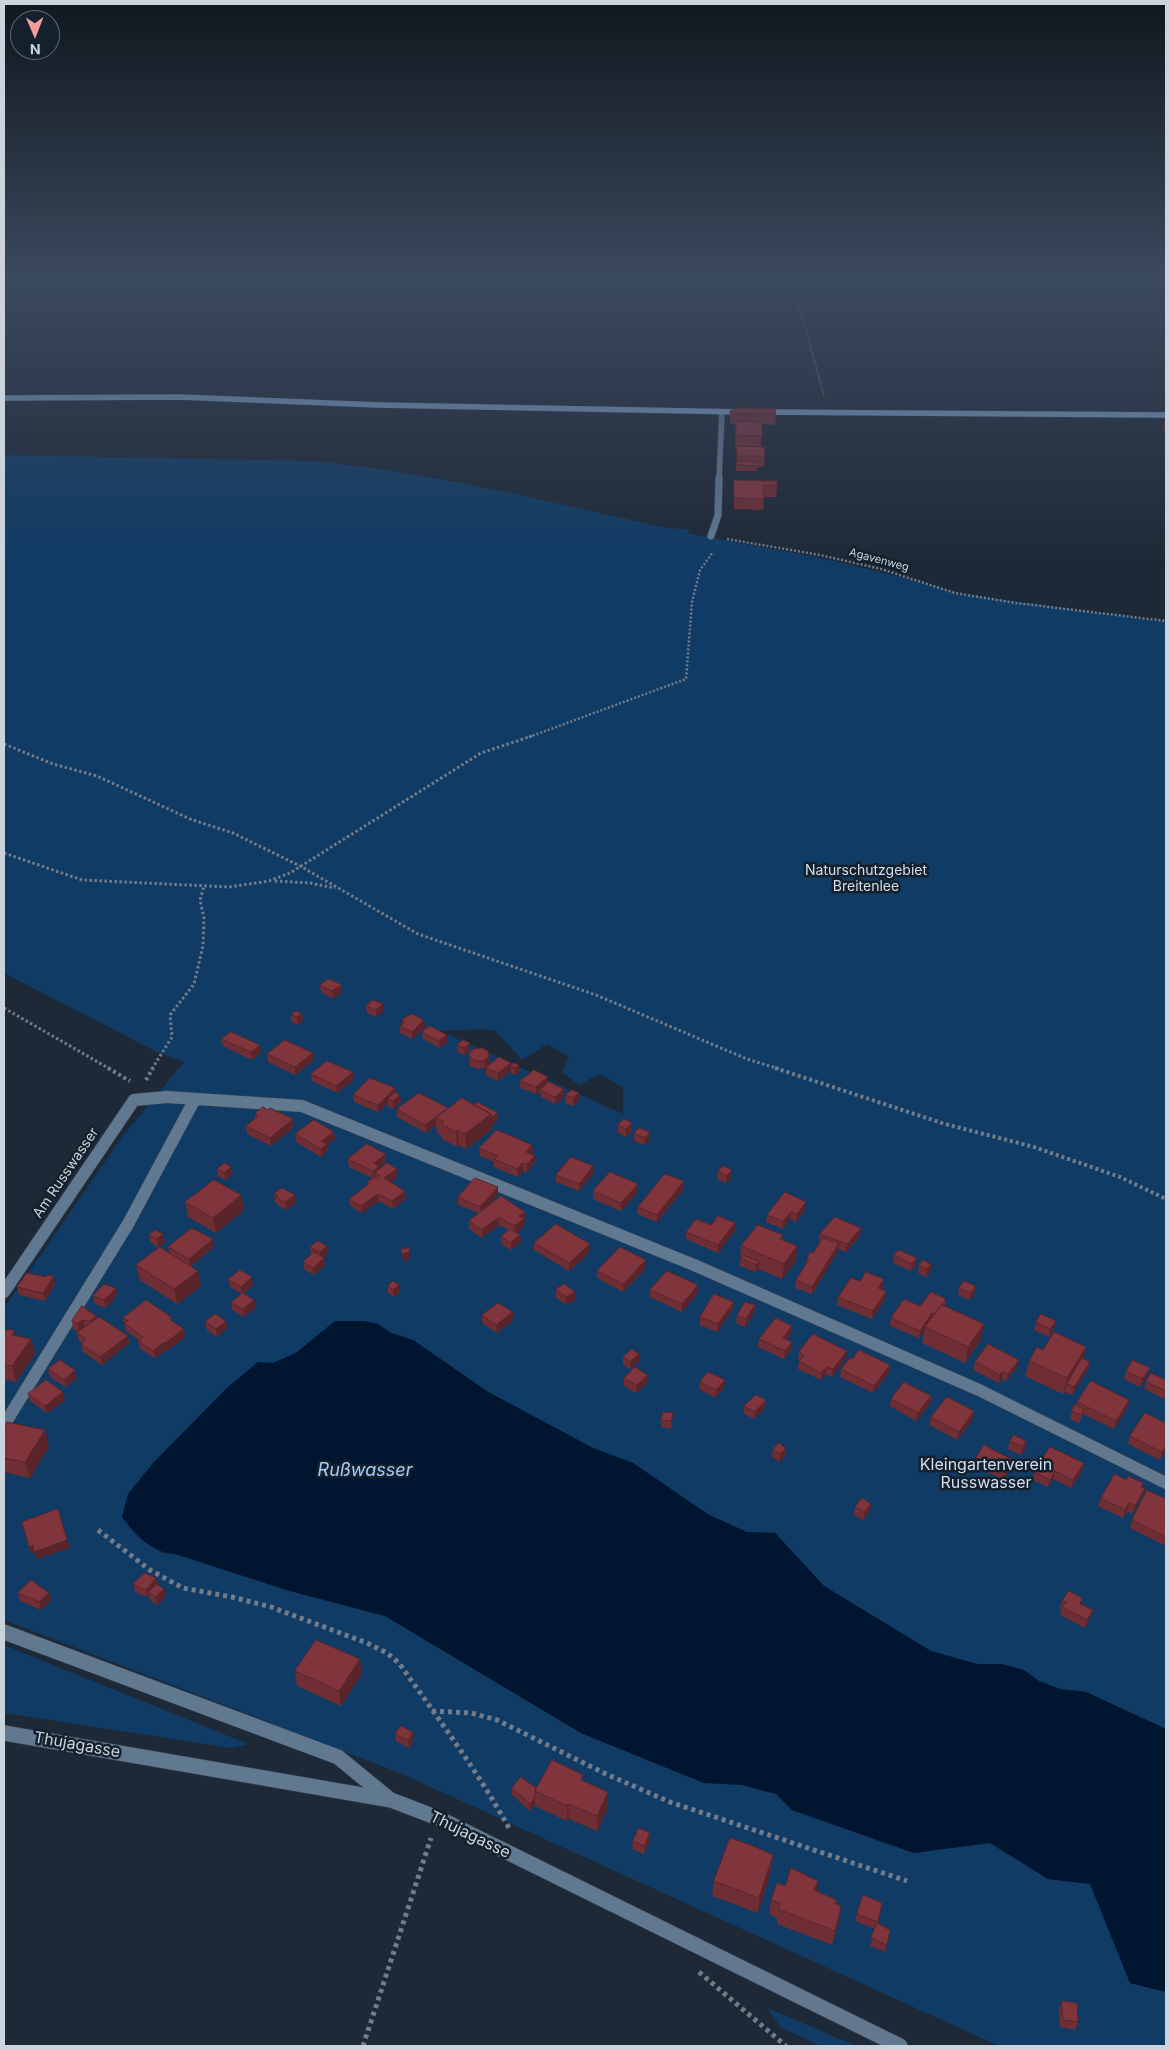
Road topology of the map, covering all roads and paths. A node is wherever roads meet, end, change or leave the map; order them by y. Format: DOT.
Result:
graph roads {
  1 [pos="818,375"];
  2 [pos="824,397"];
  3 [pos="4,398"];
  4 [pos="722,412"];
  5 [pos="749,412"];
  6 [pos="758,412"];
  7 [pos="1166,415"];
  8 [pos="711,536"];
  9 [pos="1166,620"];
  10 [pos="4,744"];
  11 [pos="4,853"];
  12 [pos="300,866"];
  13 [pos="269,882"];
  14 [pos="204,886"];
  15 [pos="342,891"];
  16 [pos="4,1008"];
  17 [pos="195,1098"];
  18 [pos="134,1100"];
  19 [pos="1166,1199"];
  20 [pos="4,1292"];
  21 [pos="4,1425"];
  22 [pos="1166,1484"];
  23 [pos="98,1530"];
  24 [pos="4,1632"];
  25 [pos="432,1711"];
  26 [pos="4,1733"];
  27 [pos="391,1800"];
  28 [pos="438,1818"];
  29 [pos="526,1862"];
  30 [pos="907,1881"];
  31 [pos="696,1970"];
  32 [pos="364,2046"];
  33 [pos="786,2046"];
  34 [pos="900,2046"];
  1 -- 2 [label="path"];
  3 -- 4 [label="main road"];
  4 -- 5 [label="main road"];
  4 -- 8 [label="street"];
  6 -- 7 [label="main road"];
  8 -- 9 [label="path, Agavenweg"];
  8 -- 12 [label="path"];
  10 -- 12 [label="path"];
  11 -- 14 [label="path"];
  12 -- 13 [label="path"];
  12 -- 15 [label="path"];
  13 -- 14 [label="path"];
  13 -- 15 [label="path"];
  14 -- 18 [label="path"];
  15 -- 19 [label="path"];
  16 -- 18 [label="path"];
  17 -- 18 [label="street"];
  17 -- 21 [label="street"];
  17 -- 22 [label="street"];
  18 -- 20 [label="street, Am Russwasser"];
  23 -- 25 [label="path"];
  24 -- 27 [label="street"];
  25 -- 29 [label="path"];
  25 -- 30 [label="path"];
  26 -- 27 [label="street, Thujagasse"];
  27 -- 28 [label="street, Thujagasse"];
  28 -- 29 [label="street, Thujagasse"];
  28 -- 32 [label="path"];
  29 -- 34 [label="street, Thujagasse"];
  31 -- 33 [label="path"];
}
